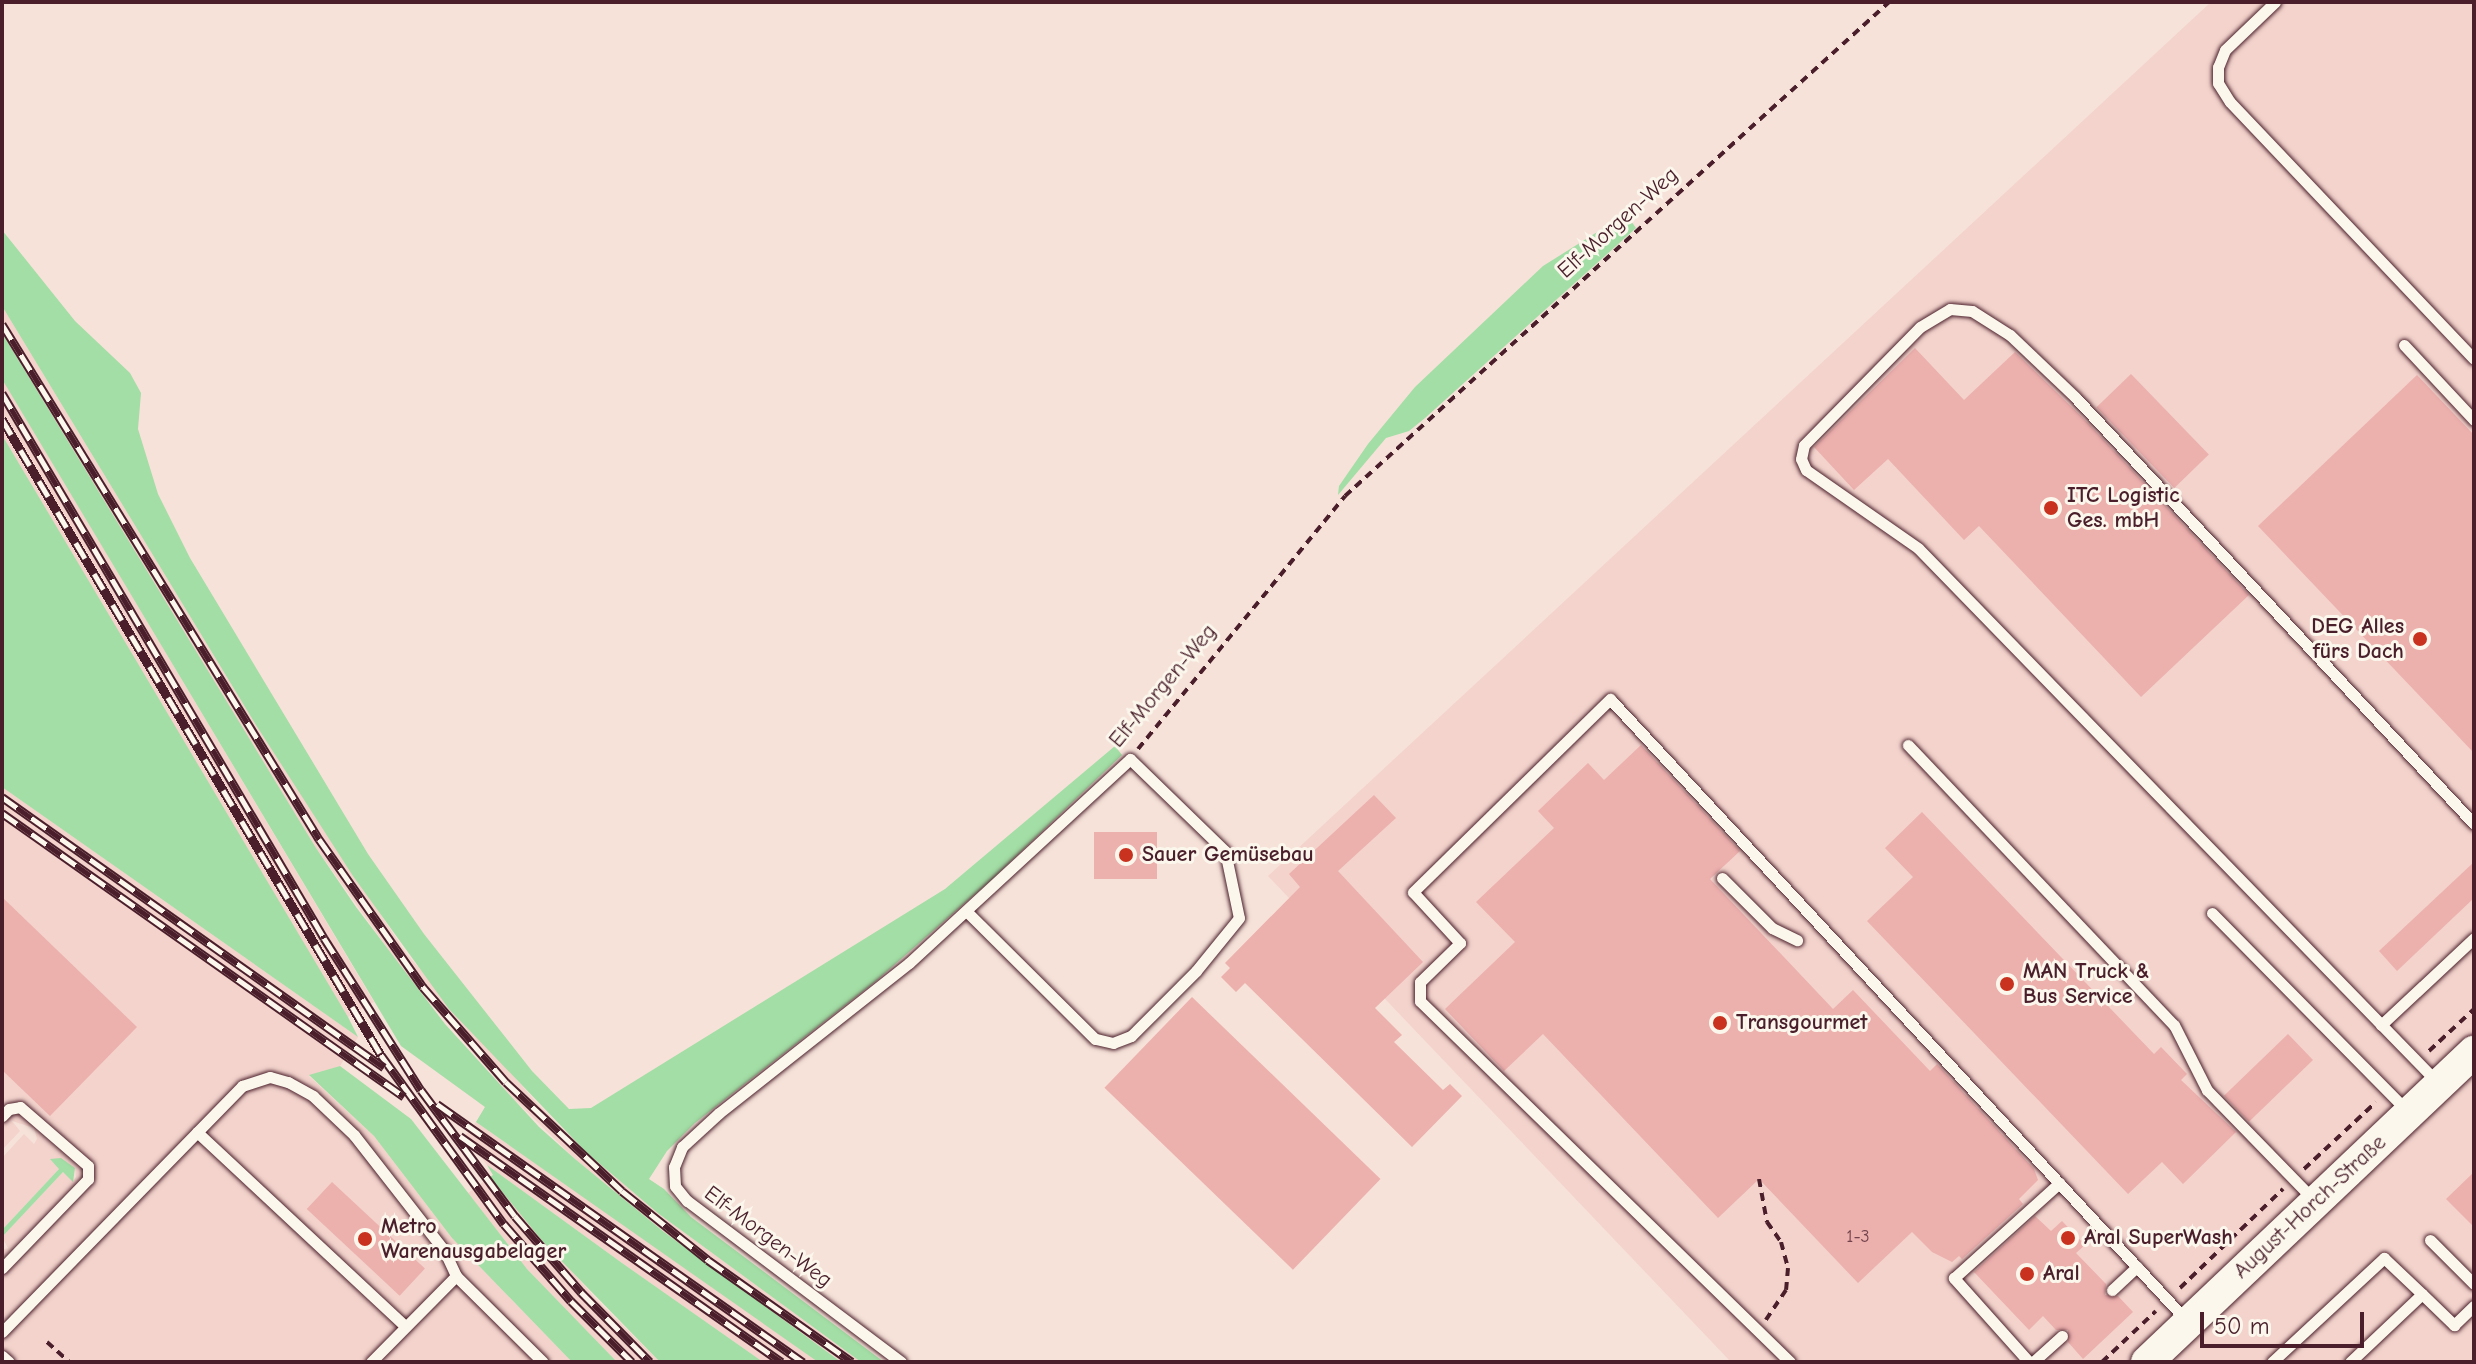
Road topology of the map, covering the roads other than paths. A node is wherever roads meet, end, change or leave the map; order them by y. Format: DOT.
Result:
graph roads {
  1 [pos="2275,2"];
  2 [pos="2404,345"];
  3 [pos="2474,359"];
  4 [pos="2474,420"];
  5 [pos="1908,745"];
  6 [pos="2474,824"];
  7 [pos="1722,878"];
  8 [pos="967,912"];
  9 [pos="2212,913"];
  10 [pos="2474,938"];
  11 [pos="1797,940"];
  12 [pos="2381,1025"];
  13 [pos="2471,1060"];
  14 [pos="2439,1085"];
  15 [pos="2409,1113"];
  16 [pos="2,1116"];
  17 [pos="197,1132"];
  18 [pos="2059,1183"];
  19 [pos="2316,1202"];
  20 [pos="2430,1240"];
  21 [pos="2137,1267"];
  22 [pos="2,1268"];
  23 [pos="456,1276"];
  24 [pos="2474,1284"];
  25 [pos="2112,1290"];
  26 [pos="2422,1294"];
  27 [pos="2474,1306"];
  28 [pos="2189,1322"];
  29 [pos="405,1326"];
  30 [pos="2,1332"];
  31 [pos="2062,1336"];
  32 [pos="2,1357"];
  33 [pos="9,1362"];
  34 [pos="371,1362"];
  35 [pos="543,1362"];
  36 [pos="901,1362"];
  37 [pos="1790,1362"];
  38 [pos="2031,1362"];
  39 [pos="2147,1362"];
  40 [pos="2272,1362"];
  41 [pos="2350,1362"];
  1 -- 3 [label="lane"];
  2 -- 4 [label="lane"];
  5 -- 19 [label="lane"];
  6 -- 12 [label="lane"];
  7 -- 11 [label="lane"];
  8 -- 8 [label="lane, Elf-Morgen-Weg"];
  8 -- 36 [label="lane, Elf-Morgen-Weg"];
  9 -- 15 [label="lane"];
  10 -- 12 [label="lane"];
  12 -- 14 [label="lane"];
  13 -- 14 [label="main road, August-Horch-Straße"];
  14 -- 15 [label="main road, August-Horch-Straße"];
  15 -- 19 [label="main road, August-Horch-Straße"];
  16 -- 22 [label="lane"];
  17 -- 23 [label="lane"];
  17 -- 29 [label="lane"];
  17 -- 30 [label="lane"];
  18 -- 21 [label="lane"];
  18 -- 37 [label="lane"];
  18 -- 38 [label="lane"];
  19 -- 28 [label="main road, August-Horch-Straße"];
  20 -- 24 [label="lane"];
  21 -- 25 [label="lane"];
  21 -- 28 [label="lane"];
  23 -- 29 [label="lane"];
  23 -- 35 [label="lane"];
  26 -- 27 [label="lane"];
  26 -- 40 [label="lane"];
  26 -- 41 [label="lane"];
  28 -- 39 [label="main road, August-Horch-Straße"];
  29 -- 34 [label="lane"];
  31 -- 38 [label="lane"];
  32 -- 33 [label="lane"];
}
